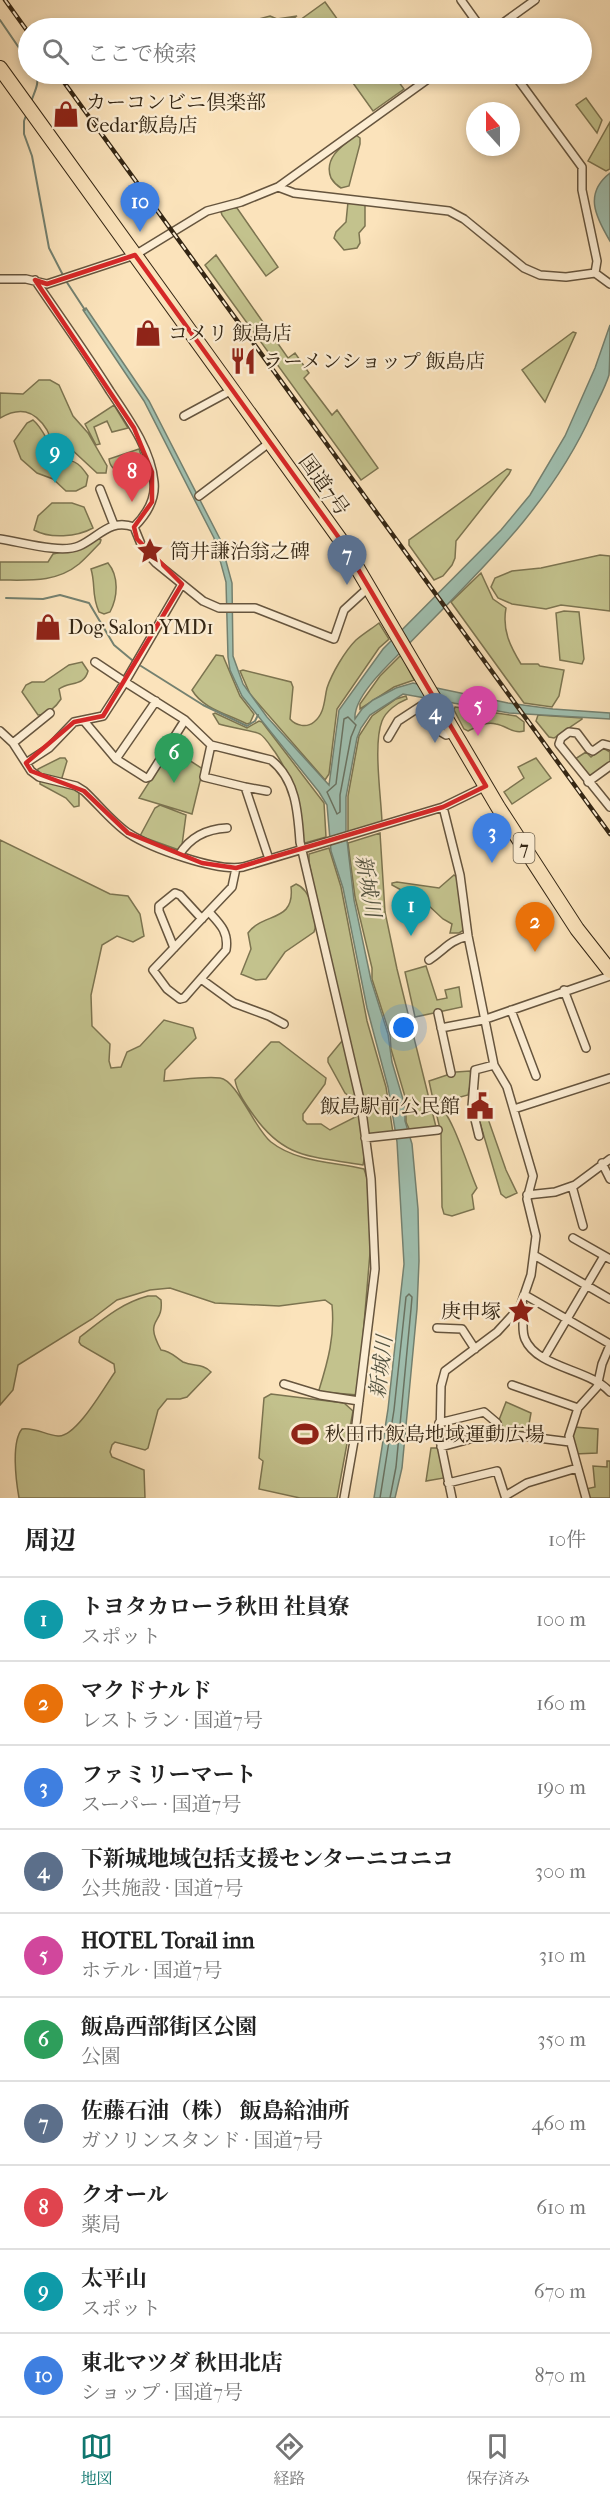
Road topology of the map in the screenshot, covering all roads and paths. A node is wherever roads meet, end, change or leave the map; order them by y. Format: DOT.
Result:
graph roads {
  1 [pos="461,0"];
  2 [pos="535,0"];
  3 [pos="474,18"];
  4 [pos="510,18"];
  5 [pos="0,68"];
  6 [pos="421,84"];
  7 [pos="521,84"];
  8 [pos="278,187"];
  9 [pos="135,255"];
  10 [pos="596,273"];
  11 [pos="0,279"];
  12 [pos="35,280"];
  13 [pos="608,283"];
  14 [pos="232,390"];
  15 [pos="184,416"];
  16 [pos="269,442"];
  17 [pos="100,489"];
  18 [pos="199,496"];
  19 [pos="114,525"];
  20 [pos="134,527"];
  21 [pos="0,539"];
  22 [pos="182,584"];
  23 [pos="368,588"];
  24 [pos="95,662"];
  25 [pos="125,682"];
  26 [pos="156,701"];
  27 [pos="50,713"];
  28 [pos="185,720"];
  29 [pos="84,721"];
  30 [pos="0,731"];
  31 [pos="454,733"];
  32 [pos="387,738"];
  33 [pos="13,743"];
  34 [pos="211,745"];
  35 [pos="610,746"];
  36 [pos="116,759"];
  37 [pos="26,764"];
  38 [pos="610,766"];
  39 [pos="588,782"];
  40 [pos="486,786"];
  41 [pos="245,787"];
  42 [pos="267,791"];
  43 [pos="443,807"];
  44 [pos="610,807"];
  45 [pos="227,828"];
  46 [pos="303,849"];
  47 [pos="179,855"];
  48 [pos="268,859"];
  49 [pos="236,868"];
  50 [pos="209,912"];
  51 [pos="202,919"];
  52 [pos="468,936"];
  53 [pos="174,948"];
  54 [pos="429,960"];
  55 [pos="610,971"];
  56 [pos="610,976"];
  57 [pos="201,979"];
  58 [pos="564,990"];
  59 [pos="511,1010"];
  60 [pos="438,1013"];
  61 [pos="483,1020"];
  62 [pos="284,1024"];
  63 [pos="441,1028"];
  64 [pos="586,1048"];
  65 [pos="494,1065"];
  66 [pos="451,1072"];
  67 [pos="537,1076"];
  68 [pos="610,1078"];
  69 [pos="514,1109"];
  70 [pos="438,1130"];
  71 [pos="479,1136"];
  72 [pos="368,1138"];
  73 [pos="610,1159"];
  74 [pos="602,1163"];
  75 [pos="610,1179"];
  76 [pos="572,1186"];
  77 [pos="527,1195"];
  78 [pos="583,1226"];
  79 [pos="573,1238"];
  80 [pos="534,1255"];
  81 [pos="607,1258"];
  82 [pos="586,1286"];
  83 [pos="524,1299"];
  84 [pos="610,1299"];
  85 [pos="567,1318"];
  86 [pos="437,1328"];
  87 [pos="610,1344"];
  88 [pos="475,1349"];
  89 [pos="544,1358"];
  90 [pos="598,1381"];
  91 [pos="284,1384"];
  92 [pos="512,1385"];
  93 [pos="610,1392"];
  94 [pos="359,1401"];
  95 [pos="578,1408"];
  96 [pos="439,1423"];
  97 [pos="506,1434"];
  98 [pos="570,1442"];
  99 [pos="441,1447"];
  100 [pos="577,1468"];
  101 [pos="448,1483"];
  102 [pos="505,1497"];
  103 [pos="344,1498"];
  104 [pos="452,1498"];
  105 [pos="586,1498"];
  1 -- 3 [label="street"];
  2 -- 4 [label="street"];
  5 -- 9 [label="highway, 国道7号 / 7"];
  6 -- 8 [label="street"];
  7 -- 10 [label="street"];
  8 -- 9 [label="street"];
  8 -- 10 [label="street"];
  9 -- 12 [label="street"];
  9 -- 14 [label="highway, 国道7号 / 7"];
  10 -- 13 [label="street"];
  11 -- 12 [label="street"];
  12 -- 20 [label="street"];
  14 -- 15 [label="street"];
  14 -- 16 [label="highway, 国道7号 / 7"];
  16 -- 18 [label="street"];
  16 -- 23 [label="highway, 国道7号 / 7"];
  17 -- 19 [label="street"];
  19 -- 20 [label="street"];
  19 -- 21 [label="street"];
  20 -- 22 [label="street"];
  22 -- 23 [label="street"];
  22 -- 25 [label="street"];
  23 -- 31 [label="highway, 国道7号 / 7"];
  24 -- 25 [label="street"];
  25 -- 26 [label="street"];
  25 -- 29 [label="street"];
  26 -- 28 [label="street"];
  26 -- 36 [label="street"];
  27 -- 33 [label="street"];
  28 -- 34 [label="street"];
  28 -- 36 [label="street"];
  29 -- 36 [label="street"];
  29 -- 37 [label="street"];
  30 -- 33 [label="street"];
  31 -- 32 [label="street"];
  31 -- 40 [label="highway, 国道7号 / 7"];
  33 -- 37 [label="street"];
  34 -- 41 [label="street"];
  34 -- 46 [label="street"];
  35 -- 39 [label="street"];
  37 -- 47 [label="street"];
  38 -- 39 [label="street"];
  39 -- 44 [label="street"];
  40 -- 43 [label="street"];
  40 -- 55 [label="highway, 国道7号 / 7"];
  41 -- 42 [label="street"];
  41 -- 48 [label="street"];
  43 -- 46 [label="street"];
  43 -- 52 [label="street"];
  45 -- 47 [label="street"];
  46 -- 48 [label="street"];
  46 -- 72 [label="street"];
  47 -- 49 [label="street"];
  48 -- 49 [label="street"];
  49 -- 50 [label="street"];
  50 -- 51 [label="street"];
  50 -- 57 [label="street"];
  51 -- 53 [label="street"];
  51 -- 53 [label="street"];
  52 -- 54 [label="street"];
  52 -- 61 [label="street"];
  53 -- 57 [label="street"];
  56 -- 58 [label="street"];
  57 -- 62 [label="street"];
  58 -- 59 [label="street"];
  58 -- 64 [label="street"];
  59 -- 61 [label="street"];
  59 -- 67 [label="street"];
  60 -- 63 [label="street"];
  61 -- 63 [label="street"];
  61 -- 65 [label="street"];
  63 -- 66 [label="street"];
  65 -- 69 [label="street"];
  65 -- 71 [label="street"];
  68 -- 69 [label="street"];
  69 -- 77 [label="street"];
  70 -- 72 [label="street"];
  72 -- 94 [label="street"];
  73 -- 74 [label="street"];
  74 -- 75 [label="street"];
  74 -- 76 [label="street"];
  76 -- 77 [label="street"];
  76 -- 78 [label="street"];
  77 -- 80 [label="street"];
  79 -- 81 [label="street"];
  80 -- 82 [label="street"];
  80 -- 83 [label="street"];
  81 -- 82 [label="street"];
  82 -- 84 [label="street"];
  82 -- 85 [label="street"];
  83 -- 85 [label="street"];
  83 -- 88 [label="street"];
  83 -- 89 [label="street"];
  85 -- 87 [label="street"];
  85 -- 89 [label="street"];
  86 -- 88 [label="street"];
  87 -- 90 [label="street"];
  88 -- 96 [label="street"];
  89 -- 90 [label="street"];
  90 -- 93 [label="street"];
  90 -- 95 [label="street"];
  91 -- 94 [label="street"];
  92 -- 95 [label="street"];
  94 -- 103 [label="street"];
  95 -- 98 [label="street"];
  96 -- 99 [label="street"];
  96 -- 99 [label="street"];
  97 -- 98 [label="street"];
  98 -- 100 [label="street"];
  99 -- 101 [label="street"];
  100 -- 102 [label="street"];
  100 -- 105 [label="street"];
  101 -- 102 [label="street"];
  101 -- 104 [label="street"];
}
